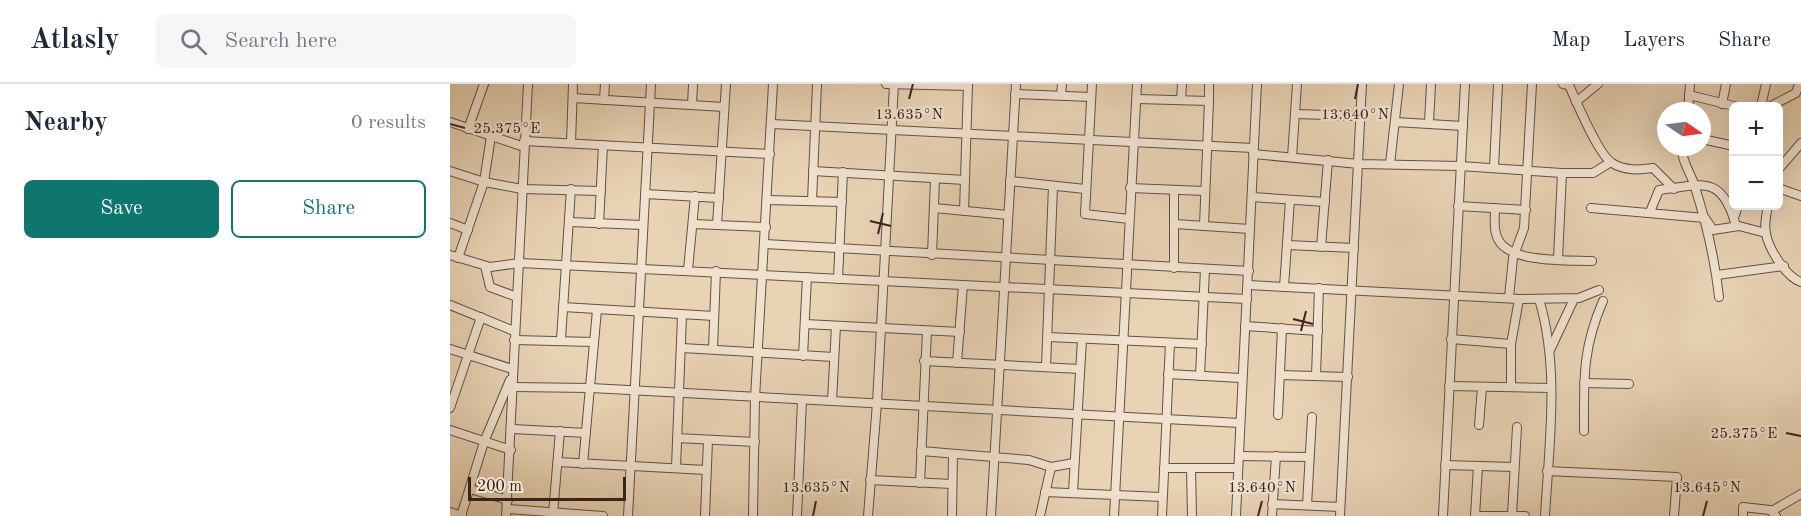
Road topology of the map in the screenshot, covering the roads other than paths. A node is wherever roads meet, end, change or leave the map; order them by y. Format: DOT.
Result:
graph roads {
  1 [pos="484,84"];
  2 [pos="528,84"];
  3 [pos="573,84"];
  4 [pos="605,84"];
  5 [pos="651,84"];
  6 [pos="693,84"];
  7 [pos="726,84"];
  8 [pos="773,84"];
  9 [pos="817,84"];
  10 [pos="886,84"];
  11 [pos="894,84"];
  12 [pos="1016,84"];
  13 [pos="1062,84"];
  14 [pos="1092,84"];
  15 [pos="1137,84"];
  16 [pos="1182,84"];
  17 [pos="1209,84"];
  18 [pos="1257,84"];
  19 [pos="1297,84"];
  20 [pos="1362,84"];
  21 [pos="1399,84"];
  22 [pos="1431,84"];
  23 [pos="1465,84"];
  24 [pos="1498,84"];
  25 [pos="1532,84"];
  26 [pos="1563,84"];
  27 [pos="1598,84"];
  28 [pos="1690,84"];
  29 [pos="1726,84"];
  30 [pos="1766,84"];
  31 [pos="1799,84"];
  32 [pos="938,85"];
  33 [pos="968,85"];
  34 [pos="1015,94"];
  35 [pos="1061,95"];
  36 [pos="1689,95"];
  37 [pos="1091,97"];
  38 [pos="573,98"];
  39 [pos="1137,99"];
  40 [pos="604,100"];
  41 [pos="1181,100"];
  42 [pos="1209,101"];
  43 [pos="650,102"];
  44 [pos="1576,102"];
  45 [pos="1689,102"];
  46 [pos="1762,102"];
  47 [pos="1779,102"];
  48 [pos="1722,104"];
  49 [pos="692,105"];
  50 [pos="1729,105"];
  51 [pos="724,106"];
  52 [pos="1295,114"];
  53 [pos="1360,116"];
  54 [pos="450,122"];
  55 [pos="1395,122"];
  56 [pos="1429,123"];
  57 [pos="772,124"];
  58 [pos="815,126"];
  59 [pos="1463,126"];
  60 [pos="468,129"];
  61 [pos="892,131"];
  62 [pos="967,134"];
  63 [pos="491,136"];
  64 [pos="1013,137"];
  65 [pos="1088,141"];
  66 [pos="1711,141"];
  67 [pos="571,143"];
  68 [pos="1134,143"];
  69 [pos="524,144"];
  70 [pos="1801,144"];
  71 [pos="603,145"];
  72 [pos="1729,145"];
  73 [pos="1208,147"];
  74 [pos="647,148"];
  75 [pos="1253,151"];
  76 [pos="723,153"];
  77 [pos="770,154"];
  78 [pos="1682,156"];
  79 [pos="1292,157"];
  80 [pos="1328,160"];
  81 [pos="1611,162"];
  82 [pos="1359,164"];
  83 [pos="1390,164"];
  84 [pos="1783,165"];
  85 [pos="1460,166"];
  86 [pos="1494,168"];
  87 [pos="1529,170"];
  88 [pos="450,171"];
  89 [pos="813,171"];
  90 [pos="843,172"];
  91 [pos="1562,173"];
  92 [pos="889,176"];
  93 [pos="935,179"];
  94 [pos="965,180"];
  95 [pos="1010,181"];
  96 [pos="484,182"];
  97 [pos="1695,184"];
  98 [pos="1053,186"];
  99 [pos="1130,188"];
  100 [pos="522,189"];
  101 [pos="571,189"];
  102 [pos="1085,189"];
  103 [pos="1674,189"];
  104 [pos="1783,189"];
  105 [pos="1174,190"];
  106 [pos="601,191"];
  107 [pos="1205,191"];
  108 [pos="645,194"];
  109 [pos="695,196"];
  110 [pos="1801,196"];
  111 [pos="1252,197"];
  112 [pos="719,198"];
  113 [pos="768,200"];
  114 [pos="1290,200"];
  115 [pos="812,201"];
  116 [pos="842,202"];
  117 [pos="1325,202"];
  118 [pos="1458,206"];
  119 [pos="934,208"];
  120 [pos="1496,208"];
  121 [pos="1592,208"];
  122 [pos="1526,210"];
  123 [pos="1737,210"];
  124 [pos="1768,210"];
  125 [pos="964,211"];
  126 [pos="1650,212"];
  127 [pos="1008,215"];
  128 [pos="1705,218"];
  129 [pos="1129,219"];
  130 [pos="570,222"];
  131 [pos="1735,222"];
  132 [pos="450,223"];
  133 [pos="599,224"];
  134 [pos="693,224"];
  135 [pos="1175,224"];
  136 [pos="642,225"];
  137 [pos="717,225"];
  138 [pos="1204,226"];
  139 [pos="766,227"];
  140 [pos="1250,229"];
  141 [pos="468,230"];
  142 [pos="1766,233"];
  143 [pos="765,244"];
  144 [pos="1287,245"];
  145 [pos="1321,246"];
  146 [pos="1354,248"];
  147 [pos="839,250"];
  148 [pos="885,252"];
  149 [pos="1515,253"];
  150 [pos="932,255"];
  151 [pos="454,256"];
  152 [pos="1005,258"];
  153 [pos="1558,259"];
  154 [pos="1050,261"];
  155 [pos="1592,261"];
  156 [pos="520,263"];
  157 [pos="1127,265"];
  158 [pos="486,266"];
  159 [pos="566,266"];
  160 [pos="1784,266"];
  161 [pos="1174,267"];
  162 [pos="640,268"];
  163 [pos="1205,269"];
  164 [pos="687,270"];
  165 [pos="1249,271"];
  166 [pos="716,272"];
  167 [pos="764,274"];
  168 [pos="1717,275"];
  169 [pos="807,278"];
  170 [pos="838,279"];
  171 [pos="884,281"];
  172 [pos="1801,282"];
  173 [pos="963,285"];
  174 [pos="1248,285"];
  175 [pos="1284,287"];
  176 [pos="1003,288"];
  177 [pos="1319,288"];
  178 [pos="1050,289"];
  179 [pos="1353,289"];
  180 [pos="1599,290"];
  181 [pos="1453,293"];
  182 [pos="1125,294"];
  183 [pos="1204,296"];
  184 [pos="517,297"];
  185 [pos="1509,297"];
  186 [pos="1719,297"];
  187 [pos="1247,299"];
  188 [pos="1519,299"];
  189 [pos="1539,299"];
  190 [pos="1574,299"];
  191 [pos="1603,301"];
  192 [pos="450,305"];
  193 [pos="563,307"];
  194 [pos="597,310"];
  195 [pos="639,313"];
  196 [pos="682,316"];
  197 [pos="714,316"];
  198 [pos="482,317"];
  199 [pos="805,324"];
  200 [pos="836,326"];
  201 [pos="1245,326"];
  202 [pos="881,328"];
  203 [pos="1282,328"];
  204 [pos="927,331"];
  205 [pos="1318,331"];
  206 [pos="960,332"];
  207 [pos="514,335"];
  208 [pos="1048,337"];
  209 [pos="561,339"];
  210 [pos="1082,339"];
  211 [pos="1451,339"];
  212 [pos="1124,340"];
  213 [pos="594,342"];
  214 [pos="1170,343"];
  215 [pos="1202,344"];
  216 [pos="1511,344"];
  217 [pos="682,348"];
  218 [pos="450,349"];
  219 [pos="713,349"];
  220 [pos="1550,350"];
  221 [pos="757,353"];
  222 [pos="468,356"];
  223 [pos="803,356"];
  224 [pos="834,357"];
  225 [pos="924,361"];
  226 [pos="957,363"];
  227 [pos="1000,365"];
  228 [pos="1046,367"];
  229 [pos="1080,369"];
  230 [pos="512,373"];
  231 [pos="1168,374"];
  232 [pos="1280,375"];
  233 [pos="1200,376"];
  234 [pos="1316,376"];
  235 [pos="1348,377"];
  236 [pos="1241,378"];
  237 [pos="1584,383"];
  238 [pos="1629,384"];
  239 [pos="1449,386"];
  240 [pos="513,387"];
  241 [pos="1482,387"];
  242 [pos="1511,387"];
  243 [pos="591,388"];
  244 [pos="1551,388"];
  245 [pos="636,390"];
  246 [pos="680,394"];
  247 [pos="755,398"];
  248 [pos="801,400"];
  249 [pos="832,401"];
  250 [pos="877,403"];
  251 [pos="922,405"];
  252 [pos="450,408"];
  253 [pos="997,408"];
  254 [pos="1076,414"];
  255 [pos="1278,415"];
  256 [pos="1312,417"];
  257 [pos="1119,418"];
  258 [pos="1166,418"];
  259 [pos="1240,423"];
  260 [pos="1479,425"];
  261 [pos="1517,427"];
  262 [pos="513,429"];
  263 [pos="450,430"];
  264 [pos="1584,430"];
  265 [pos="560,431"];
  266 [pos="586,433"];
  267 [pos="677,438"];
  268 [pos="708,440"];
  269 [pos="484,442"];
  270 [pos="754,442"];
  271 [pos="511,450"];
  272 [pos="921,451"];
  273 [pos="953,454"];
  274 [pos="1239,456"];
  275 [pos="1276,456"];
  276 [pos="994,457"];
  277 [pos="1308,457"];
  278 [pos="558,462"];
  279 [pos="1074,463"];
  280 [pos="583,464"];
  281 [pos="1445,465"];
  282 [pos="632,466"];
  283 [pos="1478,466"];
  284 [pos="1051,467"];
  285 [pos="1514,467"];
  286 [pos="676,468"];
  287 [pos="1164,468"];
  288 [pos="1191,468"];
  289 [pos="1238,468"];
  290 [pos="706,470"];
  291 [pos="1547,471"];
  292 [pos="870,480"];
  293 [pos="920,483"];
  294 [pos="952,484"];
  295 [pos="470,489"];
  296 [pos="1045,492"];
  297 [pos="1073,492"];
  298 [pos="1115,494"];
  299 [pos="1801,494"];
  300 [pos="1162,496"];
  301 [pos="1272,504"];
  302 [pos="1307,505"];
  303 [pos="1340,507"];
  304 [pos="507,508"];
  305 [pos="450,512"];
  306 [pos="1774,513"];
  307 [pos="553,514"];
  308 [pos="541,515"];
  309 [pos="575,515"];
  310 [pos="1512,515"];
  311 [pos="461,516"];
  312 [pos="603,516"];
  313 [pos="628,516"];
  314 [pos="705,516"];
  315 [pos="753,516"];
  316 [pos="797,516"];
  317 [pos="868,516"];
  318 [pos="952,516"];
  319 [pos="991,516"];
  320 [pos="1040,516"];
  321 [pos="1114,516"];
  322 [pos="1162,516"];
  323 [pos="1192,516"];
  324 [pos="1236,516"];
  325 [pos="1272,516"];
  326 [pos="1340,516"];
  327 [pos="1443,516"];
  328 [pos="1475,516"];
  329 [pos="1526,516"];
  330 [pos="1545,516"];
  331 [pos="1674,516"];
  332 [pos="1743,516"];
  1 -- 60 [label="street"];
  2 -- 69 [label="street"];
  3 -- 38 [label="street"];
  4 -- 40 [label="street"];
  5 -- 43 [label="street"];
  6 -- 49 [label="street"];
  7 -- 51 [label="street"];
  8 -- 57 [label="street"];
  9 -- 58 [label="street"];
  10 -- 11 [label="street"];
  11 -- 32 [label="street"];
  11 -- 61 [label="street"];
  12 -- 34 [label="street"];
  13 -- 35 [label="street"];
  14 -- 37 [label="street"];
  15 -- 39 [label="street"];
  16 -- 41 [label="street"];
  17 -- 42 [label="street"];
  18 -- 75 [label="street"];
  19 -- 52 [label="street"];
  20 -- 53 [label="street"];
  21 -- 55 [label="street"];
  22 -- 56 [label="street"];
  23 -- 59 [label="street"];
  24 -- 86 [label="street"];
  25 -- 87 [label="street"];
  26 -- 44 [label="street"];
  27 -- 44 [label="street"];
  28 -- 36 [label="street"];
  29 -- 48 [label="street"];
  30 -- 46 [label="street"];
  31 -- 47 [label="street"];
  32 -- 33 [label="street"];
  33 -- 62 [label="street"];
  34 -- 35 [label="street"];
  34 -- 64 [label="street"];
  35 -- 37 [label="street"];
  36 -- 45 [label="street"];
  36 -- 48 [label="street"];
  37 -- 65 [label="street"];
  38 -- 40 [label="street"];
  38 -- 67 [label="street"];
  39 -- 41 [label="street"];
  39 -- 68 [label="street"];
  40 -- 43 [label="street"];
  41 -- 42 [label="street"];
  42 -- 73 [label="street"];
  43 -- 49 [label="street"];
  43 -- 74 [label="street"];
  44 -- 81 [label="street"];
  48 -- 50 [label="street"];
  49 -- 51 [label="street"];
  51 -- 76 [label="street"];
  52 -- 53 [label="street"];
  52 -- 79 [label="street"];
  53 -- 82 [label="street"];
  54 -- 60 [label="street"];
  55 -- 56 [label="street"];
  55 -- 83 [label="street"];
  56 -- 59 [label="street"];
  57 -- 58 [label="street"];
  57 -- 77 [label="street"];
  58 -- 61 [label="street"];
  58 -- 89 [label="street"];
  59 -- 85 [label="street"];
  60 -- 63 [label="street"];
  61 -- 62 [label="street"];
  61 -- 92 [label="street"];
  62 -- 64 [label="street"];
  62 -- 94 [label="street"];
  63 -- 69 [label="street"];
  63 -- 96 [label="street"];
  64 -- 65 [label="street"];
  64 -- 95 [label="street"];
  65 -- 68 [label="street"];
  65 -- 102 [label="street"];
  66 -- 72 [label="street"];
  67 -- 69 [label="street"];
  67 -- 71 [label="street"];
  68 -- 73 [label="street"];
  68 -- 99 [label="street"];
  69 -- 100 [label="street"];
  70 -- 84 [label="street"];
  71 -- 74 [label="street"];
  71 -- 106 [label="street"];
  73 -- 75 [label="street"];
  73 -- 107 [label="street"];
  74 -- 76 [label="street"];
  74 -- 108 [label="street"];
  75 -- 79 [label="street"];
  75 -- 111 [label="street"];
  76 -- 77 [label="street"];
  76 -- 112 [label="street"];
  77 -- 113 [label="street"];
  78 -- 97 [label="street"];
  79 -- 80 [label="street"];
  80 -- 82 [label="street"];
  80 -- 117 [label="street"];
  81 -- 91 [label="street"];
  81 -- 103 [label="street"];
  82 -- 83 [label="street"];
  82 -- 146 [label="street"];
  83 -- 85 [label="street"];
  85 -- 86 [label="street"];
  85 -- 118 [label="street"];
  86 -- 87 [label="street"];
  87 -- 91 [label="street"];
  87 -- 122 [label="street"];
  88 -- 96 [label="street"];
  89 -- 90 [label="street"];
  89 -- 115 [label="street"];
  90 -- 92 [label="street"];
  90 -- 116 [label="street"];
  91 -- 153 [label="street"];
  92 -- 93 [label="street"];
  92 -- 148 [label="street"];
  93 -- 94 [label="street"];
  93 -- 119 [label="street"];
  94 -- 125 [label="street"];
  95 -- 98 [label="street"];
  95 -- 127 [label="street"];
  96 -- 100 [label="street"];
  96 -- 141 [label="street"];
  97 -- 103 [label="street"];
  97 -- 128 [label="street"];
  97 -- 131 [label="street"];
  98 -- 102 [label="street"];
  98 -- 154 [label="street"];
  99 -- 105 [label="street"];
  99 -- 129 [label="street"];
  100 -- 101 [label="street"];
  100 -- 156 [label="street"];
  101 -- 106 [label="street"];
  101 -- 130 [label="street"];
  102 -- 129 [label="street"];
  103 -- 126 [label="street"];
  104 -- 110 [label="street"];
  105 -- 107 [label="street"];
  105 -- 135 [label="street"];
  106 -- 133 [label="street"];
  107 -- 138 [label="street"];
  108 -- 109 [label="street"];
  108 -- 136 [label="street"];
  109 -- 112 [label="street"];
  109 -- 134 [label="street"];
  111 -- 114 [label="street"];
  111 -- 140 [label="street"];
  112 -- 137 [label="street"];
  113 -- 115 [label="street"];
  113 -- 139 [label="street"];
  114 -- 117 [label="street"];
  114 -- 144 [label="street"];
  115 -- 116 [label="street"];
  116 -- 147 [label="street"];
  117 -- 145 [label="street"];
  118 -- 120 [label="street"];
  118 -- 181 [label="street"];
  119 -- 125 [label="street"];
  119 -- 150 [label="street"];
  120 -- 122 [label="street"];
  120 -- 149 [label="street"];
  121 -- 126 [label="street"];
  122 -- 149 [label="street"];
  123 -- 131 [label="street"];
  124 -- 142 [label="street"];
  125 -- 127 [label="street"];
  126 -- 128 [label="street"];
  127 -- 152 [label="street"];
  128 -- 131 [label="street"];
  128 -- 168 [label="street"];
  129 -- 157 [label="street"];
  130 -- 133 [label="street"];
  130 -- 159 [label="street"];
  131 -- 142 [label="street"];
  132 -- 141 [label="street"];
  133 -- 136 [label="street"];
  134 -- 137 [label="street"];
  134 -- 164 [label="street"];
  135 -- 138 [label="street"];
  135 -- 161 [label="street"];
  136 -- 162 [label="street"];
  137 -- 139 [label="street"];
  138 -- 140 [label="street"];
  139 -- 143 [label="street"];
  140 -- 165 [label="street"];
  141 -- 151 [label="street"];
  142 -- 160 [label="street"];
  143 -- 147 [label="street"];
  143 -- 167 [label="street"];
  144 -- 145 [label="street"];
  144 -- 175 [label="street"];
  145 -- 146 [label="street"];
  146 -- 179 [label="street"];
  147 -- 148 [label="street"];
  147 -- 170 [label="street"];
  148 -- 150 [label="street"];
  148 -- 171 [label="street"];
  149 -- 153 [label="street"];
  149 -- 185 [label="street"];
  150 -- 152 [label="street"];
  151 -- 158 [label="street"];
  152 -- 154 [label="street"];
  152 -- 176 [label="street"];
  153 -- 155 [label="street"];
  154 -- 157 [label="street"];
  154 -- 178 [label="street"];
  156 -- 158 [label="street"];
  156 -- 159 [label="street"];
  156 -- 184 [label="street"];
  157 -- 161 [label="street"];
  157 -- 182 [label="street"];
  158 -- 184 [label="street"];
  159 -- 162 [label="street"];
  159 -- 193 [label="street"];
  160 -- 168 [label="street"];
  160 -- 172 [label="street"];
  161 -- 163 [label="street"];
  162 -- 164 [label="street"];
  162 -- 195 [label="street"];
  163 -- 165 [label="street"];
  163 -- 183 [label="street"];
  164 -- 166 [label="street"];
  165 -- 174 [label="street"];
  166 -- 167 [label="street"];
  166 -- 197 [label="street"];
  167 -- 169 [label="street"];
  167 -- 221 [label="street"];
  168 -- 186 [label="street"];
  169 -- 170 [label="street"];
  169 -- 199 [label="street"];
  170 -- 171 [label="street"];
  171 -- 173 [label="street"];
  171 -- 202 [label="street"];
  173 -- 176 [label="street"];
  173 -- 206 [label="street"];
  174 -- 175 [label="street"];
  174 -- 187 [label="street"];
  175 -- 177 [label="street"];
  176 -- 178 [label="street"];
  176 -- 227 [label="street"];
  177 -- 179 [label="street"];
  177 -- 205 [label="street"];
  178 -- 182 [label="street"];
  178 -- 208 [label="street"];
  179 -- 181 [label="street"];
  179 -- 235 [label="street"];
  180 -- 190 [label="street"];
  181 -- 185 [label="street"];
  181 -- 211 [label="street"];
  182 -- 183 [label="street"];
  182 -- 212 [label="street"];
  183 -- 187 [label="street"];
  183 -- 215 [label="street"];
  184 -- 207 [label="street"];
  185 -- 188 [label="street"];
  187 -- 201 [label="street"];
  188 -- 189 [label="street"];
  188 -- 216 [label="street"];
  189 -- 190 [label="street"];
  189 -- 220 [label="street"];
  190 -- 220 [label="street"];
  191 -- 237 [label="street"];
  192 -- 198 [label="street"];
  193 -- 194 [label="street"];
  193 -- 209 [label="street"];
  194 -- 195 [label="street"];
  194 -- 213 [label="street"];
  195 -- 196 [label="street"];
  195 -- 245 [label="street"];
  196 -- 197 [label="street"];
  196 -- 217 [label="street"];
  197 -- 219 [label="street"];
  198 -- 207 [label="street"];
  198 -- 222 [label="street"];
  199 -- 200 [label="street"];
  199 -- 223 [label="street"];
  200 -- 202 [label="street"];
  200 -- 224 [label="street"];
  201 -- 203 [label="street"];
  201 -- 236 [label="street"];
  202 -- 204 [label="street"];
  202 -- 250 [label="street"];
  203 -- 205 [label="street"];
  203 -- 232 [label="street"];
  204 -- 206 [label="street"];
  204 -- 225 [label="street"];
  205 -- 234 [label="street"];
  206 -- 226 [label="street"];
  207 -- 209 [label="street"];
  207 -- 230 [label="street"];
  208 -- 210 [label="street"];
  208 -- 228 [label="street"];
  209 -- 213 [label="street"];
  210 -- 212 [label="street"];
  210 -- 229 [label="street"];
  211 -- 216 [label="street"];
  211 -- 239 [label="street"];
  212 -- 214 [label="street"];
  212 -- 257 [label="street"];
  213 -- 243 [label="street"];
  214 -- 215 [label="street"];
  214 -- 231 [label="street"];
  215 -- 233 [label="street"];
  216 -- 242 [label="street"];
  217 -- 219 [label="street"];
  217 -- 246 [label="street"];
  218 -- 222 [label="street"];
  219 -- 221 [label="street"];
  220 -- 244 [label="street"];
  221 -- 223 [label="street"];
  221 -- 247 [label="street"];
  222 -- 230 [label="street"];
  222 -- 252 [label="street"];
  223 -- 224 [label="street"];
  224 -- 249 [label="street"];
  225 -- 226 [label="street"];
  225 -- 251 [label="street"];
  226 -- 227 [label="street"];
  227 -- 228 [label="street"];
  227 -- 253 [label="street"];
  228 -- 229 [label="street"];
  229 -- 254 [label="street"];
  230 -- 240 [label="street"];
  230 -- 269 [label="street"];
  231 -- 233 [label="street"];
  231 -- 258 [label="street"];
  232 -- 234 [label="street"];
  232 -- 255 [label="street"];
  233 -- 236 [label="street"];
  234 -- 235 [label="street"];
  235 -- 303 [label="street"];
  236 -- 259 [label="street"];
  237 -- 238 [label="street"];
  237 -- 264 [label="street"];
  239 -- 241 [label="street"];
  239 -- 281 [label="street"];
  240 -- 243 [label="street"];
  240 -- 262 [label="street"];
  241 -- 242 [label="street"];
  241 -- 260 [label="street"];
  242 -- 244 [label="street"];
  243 -- 245 [label="street"];
  243 -- 266 [label="street"];
  244 -- 291 [label="street"];
  245 -- 246 [label="street"];
  245 -- 282 [label="street"];
  246 -- 247 [label="street"];
  246 -- 267 [label="street"];
  247 -- 248 [label="street"];
  247 -- 270 [label="street"];
  248 -- 249 [label="street"];
  248 -- 316 [label="street"];
  249 -- 250 [label="street"];
  250 -- 251 [label="street"];
  250 -- 292 [label="street"];
  251 -- 253 [label="street"];
  251 -- 272 [label="street"];
  253 -- 254 [label="street"];
  253 -- 276 [label="street"];
  254 -- 257 [label="street"];
  254 -- 279 [label="street"];
  256 -- 277 [label="street"];
  257 -- 258 [label="street"];
  257 -- 298 [label="street"];
  258 -- 259 [label="street"];
  258 -- 287 [label="street"];
  259 -- 274 [label="street"];
  261 -- 285 [label="street"];
  262 -- 265 [label="street"];
  262 -- 271 [label="street"];
  263 -- 269 [label="street"];
  265 -- 266 [label="street"];
  265 -- 278 [label="street"];
  266 -- 280 [label="street"];
  267 -- 268 [label="street"];
  267 -- 286 [label="street"];
  268 -- 270 [label="street"];
  268 -- 290 [label="street"];
  269 -- 271 [label="street"];
  269 -- 295 [label="street"];
  270 -- 315 [label="street"];
  271 -- 304 [label="street"];
  272 -- 273 [label="street"];
  272 -- 293 [label="street"];
  273 -- 276 [label="street"];
  273 -- 294 [label="street"];
  274 -- 275 [label="street"];
  274 -- 289 [label="street"];
  275 -- 277 [label="street"];
  275 -- 301 [label="street"];
  276 -- 284 [label="street"];
  276 -- 319 [label="street"];
  277 -- 302 [label="street"];
  278 -- 280 [label="street"];
  278 -- 307 [label="street"];
  279 -- 284 [label="street"];
  279 -- 297 [label="street"];
  280 -- 282 [label="street"];
  281 -- 283 [label="street"];
  281 -- 327 [label="street"];
  282 -- 286 [label="street"];
  282 -- 313 [label="street"];
  283 -- 285 [label="street"];
  283 -- 328 [label="street"];
  284 -- 296 [label="street"];
  285 -- 310 [label="street"];
  286 -- 290 [label="street"];
  287 -- 288 [label="street"];
  287 -- 300 [label="street"];
  288 -- 289 [label="street"];
  288 -- 323 [label="street"];
  289 -- 324 [label="street"];
  290 -- 314 [label="street"];
  291 -- 330 [label="street"];
  291 -- 331 [label="street"];
  292 -- 293 [label="street"];
  292 -- 317 [label="street"];
  293 -- 294 [label="street"];
  294 -- 318 [label="street"];
  295 -- 304 [label="street"];
  295 -- 311 [label="street"];
  296 -- 297 [label="street"];
  296 -- 320 [label="street"];
  297 -- 298 [label="street"];
  298 -- 300 [label="street"];
  298 -- 321 [label="street"];
  299 -- 306 [label="street"];
  300 -- 322 [label="street"];
  301 -- 302 [label="street"];
  301 -- 325 [label="street"];
  302 -- 303 [label="street"];
  303 -- 326 [label="street"];
  304 -- 308 [label="street"];
  305 -- 311 [label="street"];
  306 -- 332 [label="street"];
  307 -- 308 [label="street"];
  307 -- 309 [label="street"];
  309 -- 312 [label="street"];
  310 -- 328 [label="street"];
  310 -- 329 [label="street"];
}
